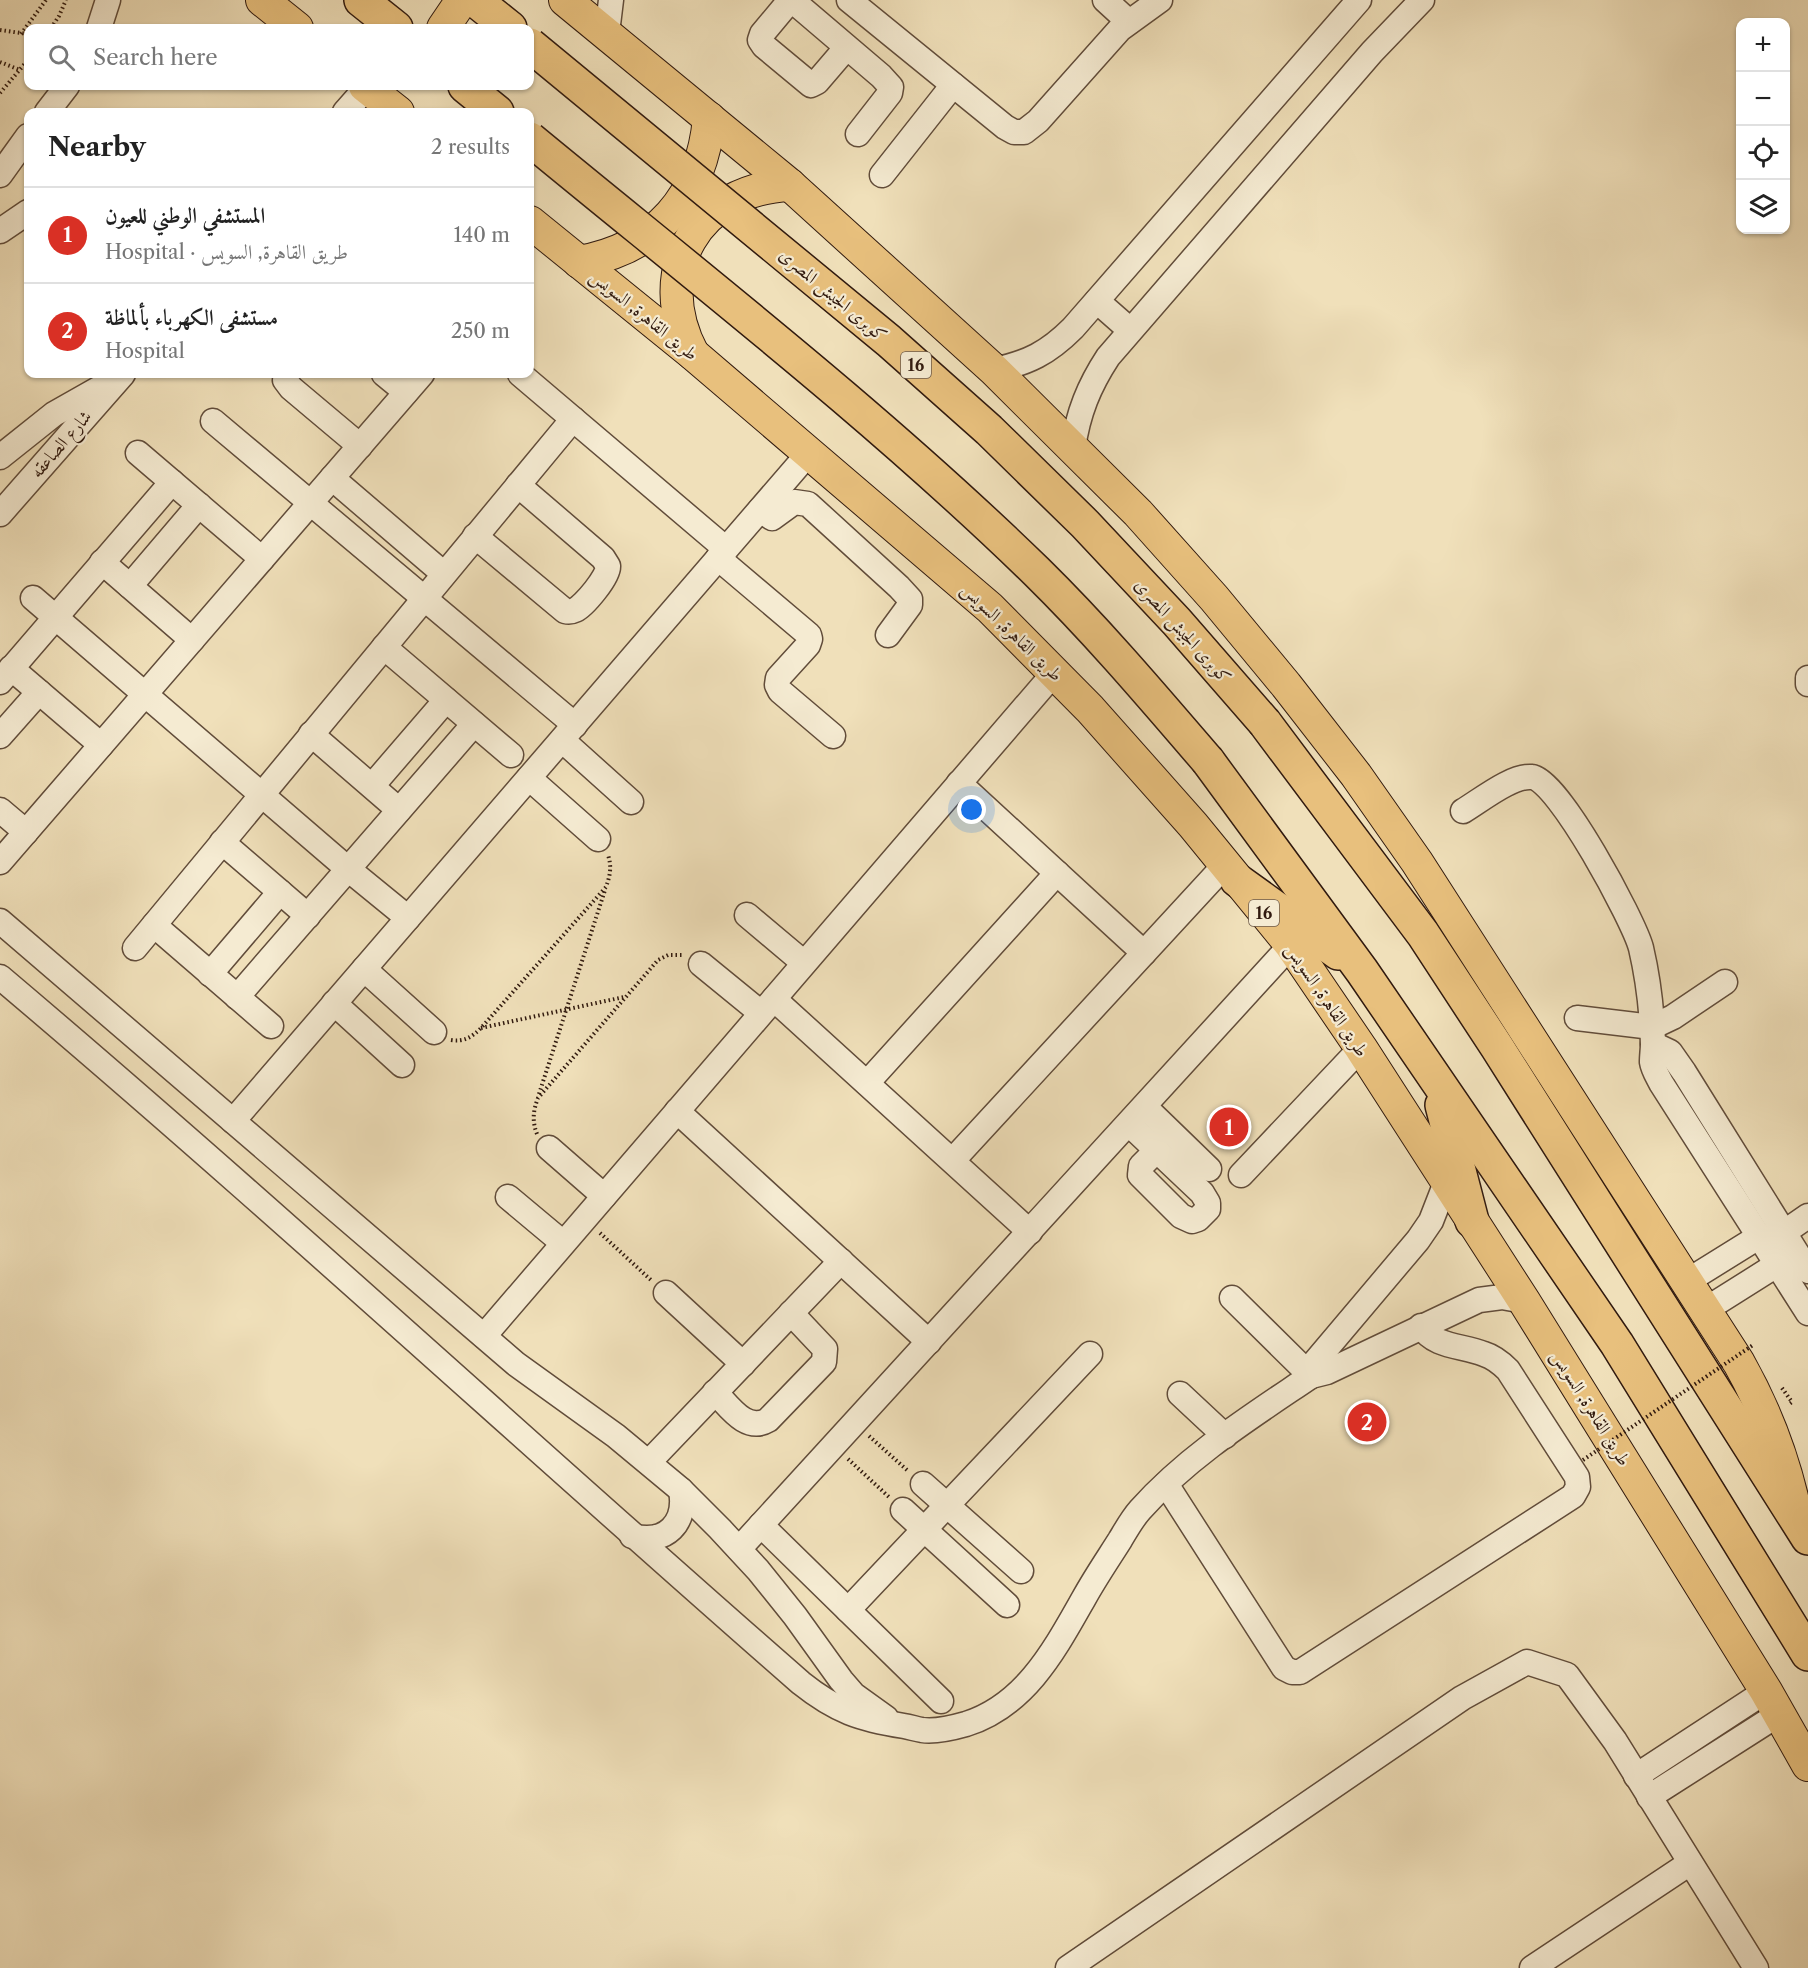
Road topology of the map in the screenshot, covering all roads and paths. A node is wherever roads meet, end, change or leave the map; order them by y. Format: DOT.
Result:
graph roads {
  1 [pos="46,0"];
  2 [pos="66,0"];
  3 [pos="108,0"];
  4 [pos="262,0"];
  5 [pos="361,0"];
  6 [pos="462,0"];
  7 [pos="475,0"];
  8 [pos="565,0"];
  9 [pos="611,0"];
  10 [pos="1105,0"];
  11 [pos="1160,0"];
  12 [pos="1359,0"];
  13 [pos="1422,0"];
  14 [pos="851,2"];
  15 [pos="1129,22"];
  16 [pos="28,24"];
  17 [pos="54,24"];
  18 [pos="100,24"];
  19 [pos="292,24"];
  20 [pos="391,24"];
  21 [pos="445,24"];
  22 [pos="505,24"];
  23 [pos="0,30"];
  24 [pos="24,30"];
  25 [pos="606,33"];
  26 [pos="21,34"];
  27 [pos="534,48"];
  28 [pos="0,62"];
  29 [pos="24,65"];
  30 [pos="20,70"];
  31 [pos="953,85"];
  32 [pos="64,90"];
  33 [pos="364,90"];
  34 [pos="372,90"];
  35 [pos="470,90"];
  36 [pos="0,93"];
  37 [pos="49,108"];
  38 [pos="348,108"];
  39 [pos="393,108"];
  40 [pos="492,108"];
  41 [pos="709,118"];
  42 [pos="858,134"];
  43 [pos="24,142"];
  44 [pos="534,142"];
  45 [pos="0,175"];
  46 [pos="882,175"];
  47 [pos="790,185"];
  48 [pos="24,215"];
  49 [pos="534,225"];
  50 [pos="0,231"];
  51 [pos="579,262"];
  52 [pos="1097,301"];
  53 [pos="1130,330"];
  54 [pos="693,354"];
  55 [pos="994,370"];
  56 [pos="117,378"];
  57 [pos="119,378"];
  58 [pos="285,378"];
  59 [pos="389,378"];
  60 [pos="418,378"];
  61 [pos="525,378"];
  62 [pos="406,392"];
  63 [pos="573,418"];
  64 [pos="213,421"];
  65 [pos="360,446"];
  66 [pos="1073,448"];
  67 [pos="138,453"];
  68 [pos="808,454"];
  69 [pos="0,457"];
  70 [pos="332,478"];
  71 [pos="172,482"];
  72 [pos="518,485"];
  73 [pos="311,502"];
  74 [pos="200,505"];
  75 [pos="760,510"];
  76 [pos="0,514"];
  77 [pos="476,536"];
  78 [pos="722,554"];
  79 [pos="262,559"];
  80 [pos="102,562"];
  81 [pos="444,574"];
  82 [pos="130,586"];
  83 [pos="33,598"];
  84 [pos="423,599"];
  85 [pos="56,616"];
  86 [pos="888,635"];
  87 [pos="192,640"];
  88 [pos="384,647"];
  89 [pos="1055,672"];
  90 [pos="6,675"];
  91 [pos="1808,678"];
  92 [pos="1808,684"];
  93 [pos="39,692"];
  94 [pos="146,694"];
  95 [pos="446,700"];
  96 [pos="474,724"];
  97 [pos="568,733"];
  98 [pos="311,734"];
  99 [pos="0,736"];
  100 [pos="833,736"];
  101 [pos="101,746"];
  102 [pos="511,755"];
  103 [pos="529,778"];
  104 [pos="959,783"];
  105 [pos="372,786"];
  106 [pos="261,794"];
  107 [pos="631,802"];
  108 [pos="0,810"];
  109 [pos="399,810"];
  110 [pos="1463,812"];
  111 [pos="26,832"];
  112 [pos="598,839"];
  113 [pos="222,842"];
  114 [pos="0,862"];
  115 [pos="348,869"];
  116 [pos="1231,872"];
  117 [pos="1057,873"];
  118 [pos="606,887"];
  119 [pos="280,892"];
  120 [pos="747,915"];
  121 [pos="308,916"];
  122 [pos="408,918"];
  123 [pos="0,921"];
  124 [pos="154,925"];
  125 [pos="1291,945"];
  126 [pos="135,948"];
  127 [pos="1144,953"];
  128 [pos="804,963"];
  129 [pos="701,964"];
  130 [pos="364,969"];
  131 [pos="1362,971"];
  132 [pos="210,974"];
  133 [pos="0,977"];
  134 [pos="1725,982"];
  135 [pos="237,997"];
  136 [pos="626,997"];
  137 [pos="334,1003"];
  138 [pos="767,1006"];
  139 [pos="566,1010"];
  140 [pos="1577,1018"];
  141 [pos="271,1026"];
  142 [pos="481,1028"];
  143 [pos="434,1032"];
  144 [pos="1652,1035"];
  145 [pos="1361,1048"];
  146 [pos="402,1065"];
  147 [pos="867,1083"];
  148 [pos="1437,1083"];
  149 [pos="538,1098"];
  150 [pos="1145,1107"];
  151 [pos="677,1111"];
  152 [pos="233,1121"];
  153 [pos="1129,1124"];
  154 [pos="549,1148"];
  155 [pos="1156,1150"];
  156 [pos="953,1160"];
  157 [pos="1209,1169"];
  158 [pos="1241,1175"];
  159 [pos="1447,1180"];
  160 [pos="604,1196"];
  161 [pos="508,1197"];
  162 [pos="1808,1216"];
  163 [pos="584,1219"];
  164 [pos="1472,1221"];
  165 [pos="1030,1232"];
  166 [pos="563,1243"];
  167 [pos="1772,1244"];
  168 [pos="841,1261"];
  169 [pos="1808,1271"];
  170 [pos="1686,1282"];
  171 [pos="666,1293"];
  172 [pos="1232,1298"];
  173 [pos="1524,1301"];
  174 [pos="1705,1310"];
  175 [pos="791,1312"];
  176 [pos="1808,1313"];
  177 [pos="1421,1326"];
  178 [pos="484,1336"];
  179 [pos="929,1342"];
  180 [pos="1752,1345"];
  181 [pos="1090,1354"];
  182 [pos="742,1364"];
  183 [pos="1311,1376"];
  184 [pos="715,1392"];
  185 [pos="1180,1394"];
  186 [pos="855,1423"];
  187 [pos="1226,1436"];
  188 [pos="834,1446"];
  189 [pos="1584,1461"];
  190 [pos="649,1462"];
  191 [pos="923,1484"];
  192 [pos="1166,1484"];
  193 [pos="681,1490"];
  194 [pos="947,1505"];
  195 [pos="903,1510"];
  196 [pos="761,1525"];
  197 [pos="924,1529"];
  198 [pos="1802,1529"];
  199 [pos="979,1534"];
  200 [pos="632,1536"];
  201 [pos="739,1549"];
  202 [pos="957,1559"];
  203 [pos="1022,1571"];
  204 [pos="1007,1605"];
  205 [pos="848,1610"];
  206 [pos="1808,1654"];
  207 [pos="941,1701"];
  208 [pos="1772,1702"];
  209 [pos="905,1726"];
  210 [pos="1808,1765"];
  211 [pos="1636,1776"];
  212 [pos="1649,1797"];
  213 [pos="1690,1863"];
  214 [pos="1098,1960"];
  215 [pos="1068,1968"];
  216 [pos="1532,1968"];
  217 [pos="1756,1968"];
  1 -- 16 [label="path"];
  2 -- 17 [label="path"];
  3 -- 18 [label="street"];
  4 -- 19 [label="main road"];
  5 -- 20 [label="highway"];
  6 -- 21 [label="main road"];
  7 -- 22 [label="highway"];
  8 -- 25 [label="main road, 16"];
  9 -- 25 [label="street"];
  10 -- 15 [label="street"];
  11 -- 15 [label="street"];
  12 -- 52 [label="street"];
  13 -- 53 [label="street"];
  14 -- 31 [label="street"];
  14 -- 42 [label="street"];
  15 -- 31 [label="street"];
  23 -- 26 [label="path"];
  24 -- 26 [label="path"];
  25 -- 41 [label="main road, 16"];
  27 -- 198 [label="highway, كوبرى الجيش المصرى / 16, bridge"];
  28 -- 30 [label="path"];
  29 -- 30 [label="path"];
  30 -- 36 [label="path"];
  31 -- 46 [label="street"];
  32 -- 37 [label="street"];
  33 -- 38 [label="street"];
  34 -- 39 [label="main road"];
  35 -- 40 [label="highway"];
  41 -- 47 [label="main road, 16"];
  41 -- 51 [label="main road"];
  43 -- 45 [label="street"];
  44 -- 131 [label="highway, 16, bridge"];
  47 -- 54 [label="main road"];
  47 -- 55 [label="main road, 16"];
  48 -- 50 [label="street"];
  49 -- 51 [label="main road, طريق القاهرة, السويس / 16"];
  51 -- 54 [label="main road, طريق القاهرة, السويس / 16"];
  52 -- 53 [label="street"];
  52 -- 55 [label="street"];
  53 -- 66 [label="street"];
  54 -- 68 [label="main road, طريق القاهرة, السويس / 16"];
  55 -- 66 [label="main road, 16"];
  56 -- 69 [label="street"];
  57 -- 76 [label="street, شارع الصاعقه"];
  58 -- 65 [label="street"];
  59 -- 62 [label="street"];
  60 -- 62 [label="street"];
  61 -- 63 [label="street"];
  62 -- 65 [label="street"];
  63 -- 72 [label="street"];
  63 -- 78 [label="street"];
  64 -- 73 [label="street"];
  65 -- 70 [label="street"];
  66 -- 170 [label="main road, 16"];
  67 -- 71 [label="street"];
  68 -- 75 [label="street"];
  68 -- 89 [label="main road, طريق القاهرة, السويس / 16"];
  70 -- 73 [label="street"];
  70 -- 81 [label="street"];
  71 -- 74 [label="street"];
  71 -- 80 [label="street"];
  72 -- 77 [label="street"];
  72 -- 77 [label="street"];
  73 -- 79 [label="street"];
  73 -- 84 [label="street"];
  74 -- 79 [label="street"];
  74 -- 82 [label="street"];
  75 -- 78 [label="street"];
  75 -- 86 [label="street"];
  77 -- 81 [label="street"];
  78 -- 97 [label="street"];
  78 -- 100 [label="street"];
  79 -- 87 [label="street"];
  80 -- 82 [label="street"];
  80 -- 85 [label="street"];
  81 -- 84 [label="street"];
  82 -- 87 [label="street"];
  83 -- 85 [label="street"];
  84 -- 88 [label="street"];
  84 -- 97 [label="street"];
  85 -- 90 [label="street"];
  85 -- 94 [label="street"];
  87 -- 94 [label="street"];
  88 -- 95 [label="street"];
  88 -- 98 [label="street"];
  89 -- 104 [label="street"];
  89 -- 116 [label="main road, طريق القاهرة, السويس / 16"];
  90 -- 93 [label="street"];
  91 -- 92 [label="street"];
  93 -- 99 [label="street"];
  93 -- 101 [label="street"];
  94 -- 101 [label="street"];
  94 -- 106 [label="street"];
  95 -- 96 [label="street"];
  95 -- 105 [label="street"];
  96 -- 102 [label="street"];
  96 -- 109 [label="street"];
  97 -- 103 [label="street"];
  97 -- 107 [label="street"];
  98 -- 105 [label="street"];
  98 -- 106 [label="street"];
  101 -- 111 [label="street"];
  103 -- 112 [label="street"];
  103 -- 122 [label="street"];
  104 -- 117 [label="street"];
  104 -- 128 [label="street"];
  105 -- 109 [label="street"];
  106 -- 113 [label="street"];
  106 -- 115 [label="street"];
  108 -- 111 [label="street"];
  109 -- 115 [label="street"];
  110 -- 144 [label="street"];
  111 -- 114 [label="street"];
  112 -- 118 [label="path"];
  113 -- 119 [label="street"];
  113 -- 124 [label="street"];
  115 -- 121 [label="street"];
  115 -- 122 [label="street"];
  116 -- 125 [label="main road, طريق القاهرة, السويس / 16"];
  116 -- 127 [label="street"];
  116 -- 131 [label="highway, 16"];
  117 -- 127 [label="street"];
  117 -- 147 [label="street"];
  118 -- 139 [label="path"];
  118 -- 142 [label="path"];
  119 -- 121 [label="street"];
  119 -- 132 [label="street"];
  120 -- 128 [label="street"];
  121 -- 135 [label="street"];
  122 -- 130 [label="street"];
  123 -- 152 [label="street"];
  124 -- 126 [label="street"];
  124 -- 132 [label="street"];
  125 -- 145 [label="main road, طريق القاهرة, السويس / 16"];
  125 -- 150 [label="street"];
  127 -- 156 [label="street"];
  128 -- 138 [label="street"];
  129 -- 136 [label="path"];
  129 -- 138 [label="street"];
  130 -- 137 [label="street"];
  130 -- 143 [label="street"];
  131 -- 148 [label="highway, 16"];
  132 -- 135 [label="street"];
  133 -- 200 [label="street"];
  134 -- 144 [label="street"];
  135 -- 141 [label="street"];
  136 -- 139 [label="path"];
  136 -- 149 [label="path"];
  137 -- 146 [label="street"];
  137 -- 152 [label="street"];
  138 -- 147 [label="street"];
  138 -- 151 [label="street"];
  139 -- 142 [label="path"];
  139 -- 149 [label="path"];
  140 -- 144 [label="street"];
  142 -- 143 [label="path"];
  144 -- 167 [label="street"];
  145 -- 158 [label="street"];
  145 -- 159 [label="main road, طريق القاهرة, السويس / 16"];
  147 -- 156 [label="street"];
  148 -- 164 [label="highway, 16"];
  148 -- 206 [label="highway, 16"];
  149 -- 154 [label="path"];
  150 -- 153 [label="street"];
  150 -- 157 [label="street"];
  151 -- 160 [label="street"];
  151 -- 168 [label="street"];
  152 -- 178 [label="street"];
  153 -- 155 [label="street"];
  153 -- 165 [label="street"];
  154 -- 160 [label="street"];
  156 -- 165 [label="street"];
  159 -- 164 [label="main road, طريق القاهرة, السويس / 16"];
  159 -- 183 [label="street"];
  160 -- 163 [label="street"];
  161 -- 166 [label="street"];
  162 -- 167 [label="street"];
  163 -- 166 [label="street"];
  163 -- 171 [label="path"];
  164 -- 173 [label="main road, طريق القاهرة, السويس / 16"];
  165 -- 179 [label="street"];
  166 -- 178 [label="street"];
  167 -- 169 [label="street"];
  167 -- 170 [label="street"];
  167 -- 174 [label="street"];
  167 -- 176 [label="street"];
  168 -- 175 [label="street"];
  168 -- 179 [label="street"];
  170 -- 174 [label="main road, 16"];
  171 -- 182 [label="street"];
  172 -- 183 [label="street"];
  173 -- 177 [label="street"];
  173 -- 208 [label="main road, طريق القاهرة, السويس / 16"];
  174 -- 198 [label="main road, 16"];
  175 -- 182 [label="street"];
  175 -- 184 [label="street"];
  177 -- 183 [label="street"];
  177 -- 192 [label="street"];
  178 -- 190 [label="street"];
  179 -- 186 [label="street"];
  180 -- 189 [label="path, bridge"];
  181 -- 194 [label="street"];
  182 -- 184 [label="street"];
  183 -- 187 [label="street"];
  184 -- 190 [label="street"];
  185 -- 187 [label="street"];
  186 -- 188 [label="street"];
  186 -- 191 [label="path"];
  187 -- 192 [label="street"];
  188 -- 195 [label="path"];
  188 -- 196 [label="street"];
  190 -- 193 [label="street"];
  191 -- 194 [label="street"];
  192 -- 209 [label="street"];
  193 -- 200 [label="street"];
  193 -- 201 [label="street"];
  194 -- 197 [label="street"];
  194 -- 199 [label="street"];
  195 -- 197 [label="street"];
  196 -- 201 [label="street"];
  196 -- 205 [label="street"];
  197 -- 202 [label="street"];
  197 -- 205 [label="street"];
  199 -- 202 [label="street"];
  199 -- 203 [label="street"];
  200 -- 209 [label="street"];
  201 -- 209 [label="street"];
  202 -- 204 [label="street"];
  205 -- 207 [label="street"];
  208 -- 210 [label="main road, طريق القاهرة, السويس / 16"];
  208 -- 211 [label="street"];
  208 -- 212 [label="street"];
  211 -- 212 [label="street"];
  211 -- 214 [label="street"];
  212 -- 213 [label="street"];
  213 -- 216 [label="street"];
  213 -- 217 [label="street"];
  214 -- 215 [label="street"];
}
